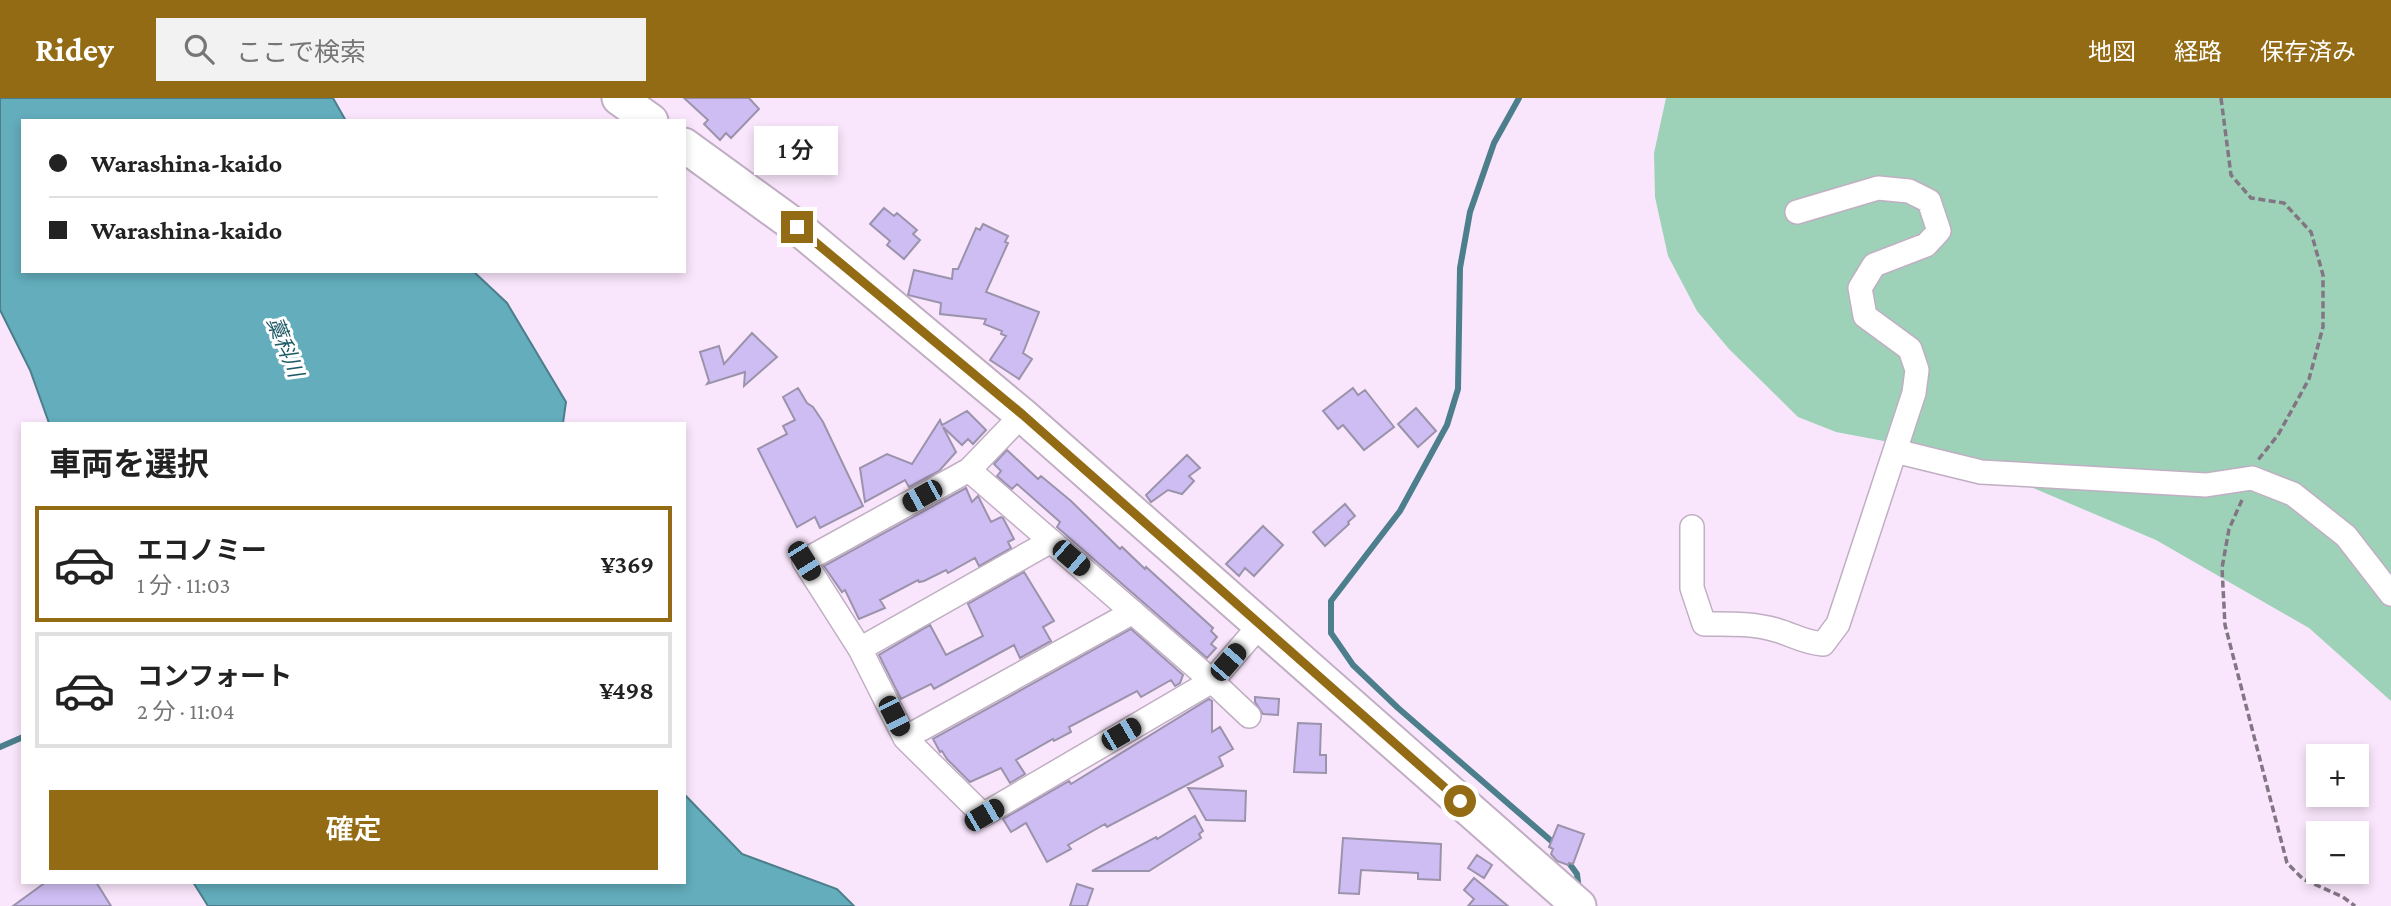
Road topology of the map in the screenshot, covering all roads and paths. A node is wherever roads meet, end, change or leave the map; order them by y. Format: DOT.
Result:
graph roads {
  1 [pos="620,98"];
  2 [pos="2221,98"];
  3 [pos="648,119"];
  4 [pos="686,146"];
  5 [pos="1797,212"];
  6 [pos="1023,415"];
  7 [pos="1895,451"];
  8 [pos="969,470"];
  9 [pos="2252,478"];
  10 [pos="1692,527"];
  11 [pos="1051,541"];
  12 [pos="2391,594"];
  13 [pos="1133,612"];
  14 [pos="1260,625"];
  15 [pos="860,649"];
  16 [pos="1212,681"];
  17 [pos="1249,716"];
  18 [pos="905,738"];
  19 [pos="1579,906"];
  20 [pos="2355,906"];
  1 -- 3 [label="highway"];
  2 -- 9 [label="path"];
  4 -- 6 [label="highway"];
  5 -- 7 [label="street"];
  6 -- 8 [label="street"];
  6 -- 14 [label="highway"];
  7 -- 9 [label="street"];
  7 -- 10 [label="street"];
  8 -- 11 [label="street"];
  8 -- 15 [label="street"];
  9 -- 12 [label="street"];
  9 -- 20 [label="path"];
  11 -- 13 [label="street"];
  11 -- 15 [label="street"];
  13 -- 16 [label="street"];
  13 -- 18 [label="street"];
  14 -- 16 [label="street"];
  14 -- 19 [label="highway"];
  15 -- 18 [label="street"];
  16 -- 17 [label="street"];
  16 -- 18 [label="street"];
}
